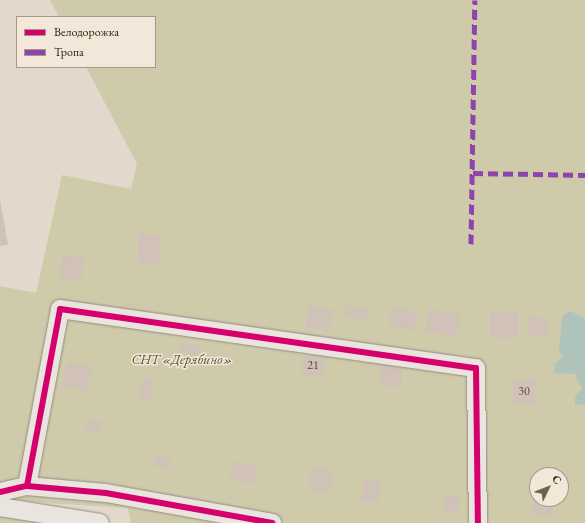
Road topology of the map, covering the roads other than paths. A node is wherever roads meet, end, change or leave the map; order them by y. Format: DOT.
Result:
graph roads {
  1 [pos="27,486"];
  2 [pos="0,492"];
  3 [pos="0,507"];
  4 [pos="100,523"];
  5 [pos="272,523"];
  6 [pos="478,523"];
  1 -- 2 [label="street"];
  1 -- 5 [label="street"];
  1 -- 6 [label="street"];
  3 -- 4 [label="street"];
}
